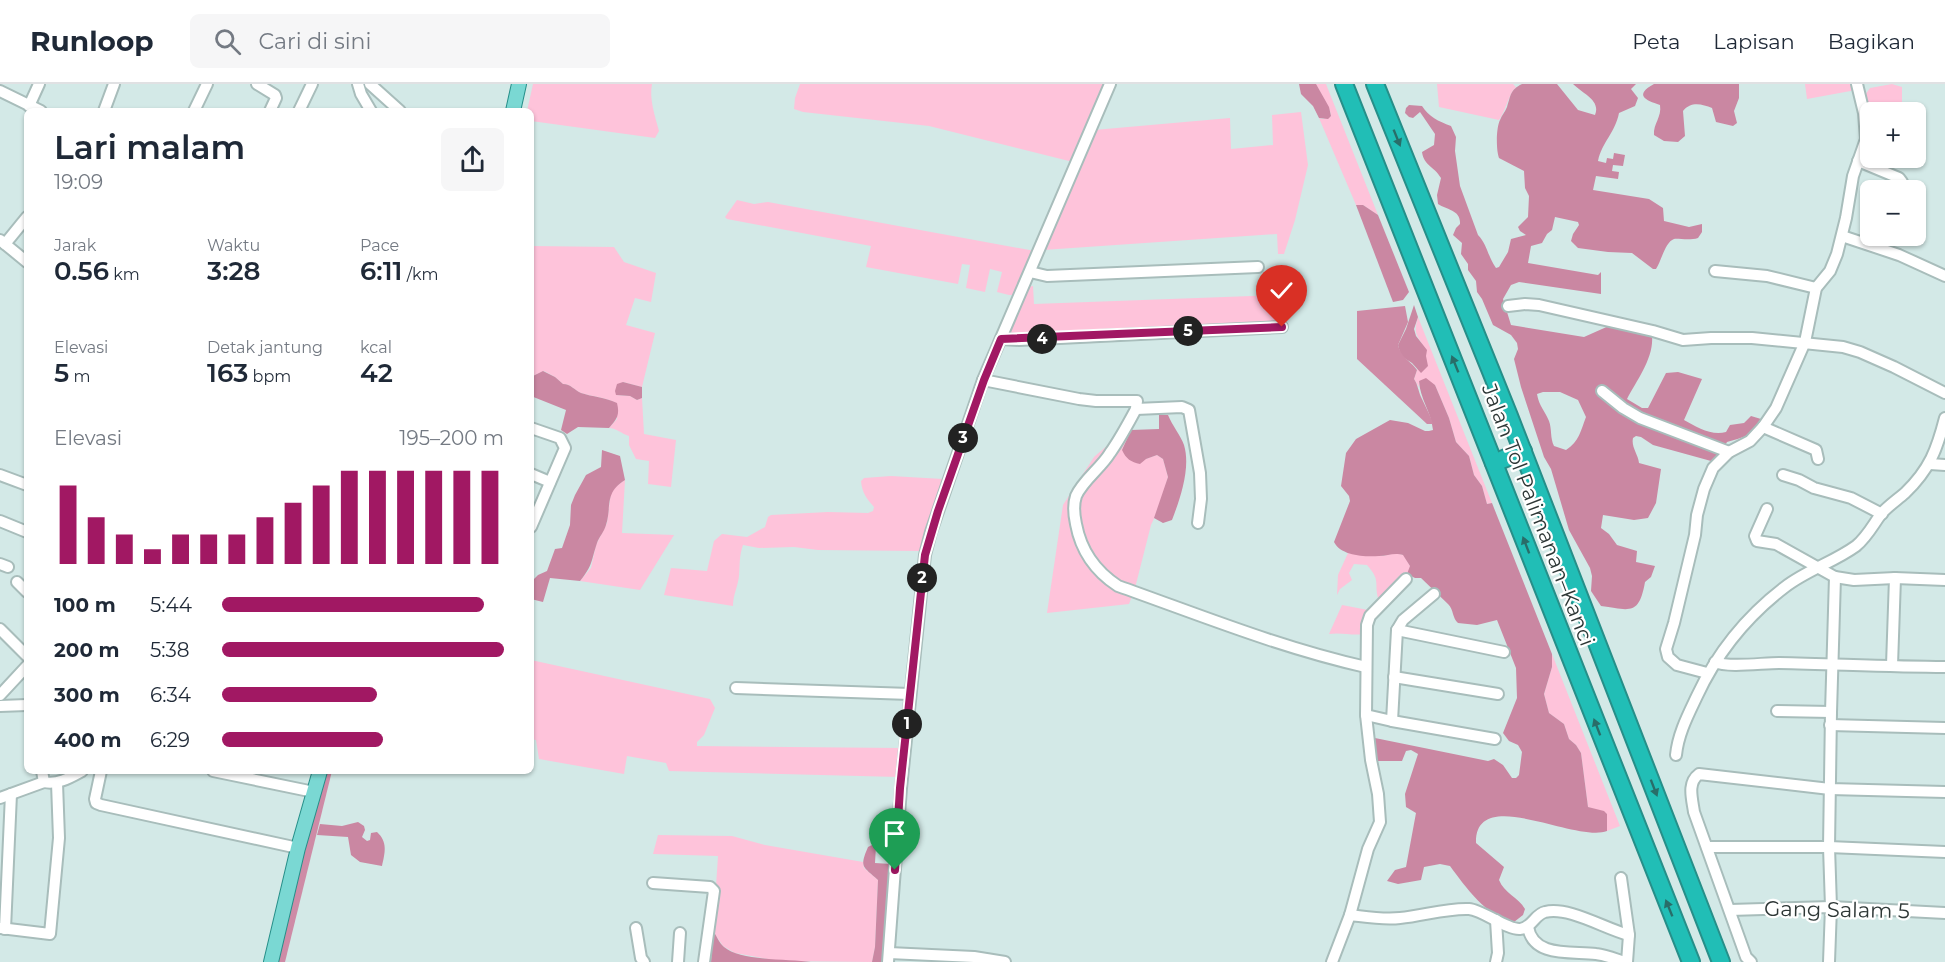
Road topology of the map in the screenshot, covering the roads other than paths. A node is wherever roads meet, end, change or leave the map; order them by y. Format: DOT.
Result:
graph roads {
  1 [pos="39,84"];
  2 [pos="114,84"];
  3 [pos="207,84"];
  4 [pos="257,84"];
  5 [pos="312,84"];
  6 [pos="358,84"];
  7 [pos="369,84"];
  8 [pos="519,84"];
  9 [pos="1110,84"];
  10 [pos="1344,84"];
  11 [pos="1375,84"];
  12 [pos="1857,84"];
  13 [pos="0,90"];
  14 [pos="29,106"];
  15 [pos="34,108"];
  16 [pos="105,108"];
  17 [pos="195,108"];
  18 [pos="272,108"];
  19 [pos="300,108"];
  20 [pos="369,108"];
  21 [pos="397,108"];
  22 [pos="514,108"];
  23 [pos="1858,161"];
  24 [pos="1900,180"];
  25 [pos="24,220"];
  26 [pos="1842,236"];
  27 [pos="2,242"];
  28 [pos="24,260"];
  29 [pos="1258,267"];
  30 [pos="1715,271"];
  31 [pos="1030,272"];
  32 [pos="1945,276"];
  33 [pos="1816,288"];
  34 [pos="1508,306"];
  35 [pos="1282,327"];
  36 [pos="1001,339"];
  37 [pos="1805,342"];
  38 [pos="984,380"];
  39 [pos="1602,391"];
  40 [pos="1945,393"];
  41 [pos="1136,409"];
  42 [pos="1945,418"];
  43 [pos="1763,428"];
  44 [pos="534,429"];
  45 [pos="1523,451"];
  46 [pos="1729,452"];
  47 [pos="1818,459"];
  48 [pos="1494,463"];
  49 [pos="1930,464"];
  50 [pos="1945,465"];
  51 [pos="0,475"];
  52 [pos="534,475"];
  53 [pos="1783,475"];
  54 [pos="550,482"];
  55 [pos="24,484"];
  56 [pos="1767,509"];
  57 [pos="1882,514"];
  58 [pos="534,520"];
  59 [pos="0,521"];
  60 [pos="1198,524"];
  61 [pos="24,531"];
  62 [pos="1826,572"];
  63 [pos="1895,578"];
  64 [pos="1406,579"];
  65 [pos="1945,580"];
  66 [pos="17,582"];
  67 [pos="24,589"];
  68 [pos="1434,594"];
  69 [pos="0,629"];
  70 [pos="1397,630"];
  71 [pos="1504,651"];
  72 [pos="24,653"];
  73 [pos="1832,663"];
  74 [pos="1719,664"];
  75 [pos="1892,665"];
  76 [pos="1366,667"];
  77 [pos="1945,667"];
  78 [pos="24,669"];
  79 [pos="1707,673"];
  80 [pos="1394,677"];
  81 [pos="736,688"];
  82 [pos="1,693"];
  83 [pos="910,694"];
  84 [pos="1498,694"];
  85 [pos="24,705"];
  86 [pos="0,706"];
  87 [pos="1777,711"];
  88 [pos="1830,712"];
  89 [pos="1366,715"];
  90 [pos="1392,721"];
  91 [pos="1830,725"];
  92 [pos="1945,728"];
  93 [pos="1495,739"];
  94 [pos="1676,755"];
  95 [pos="76,774"];
  96 [pos="100,774"];
  97 [pos="227,774"];
  98 [pos="319,774"];
  99 [pos="43,777"];
  100 [pos="57,783"];
  101 [pos="1830,789"];
  102 [pos="314,792"];
  103 [pos="1945,792"];
  104 [pos="11,794"];
  105 [pos="0,798"];
  106 [pos="1707,847"];
  107 [pos="1829,847"];
  108 [pos="298,848"];
  109 [pos="1945,852"];
  110 [pos="1621,878"];
  111 [pos="653,883"];
  112 [pos="1831,907"];
  113 [pos="1730,910"];
  114 [pos="1945,913"];
  115 [pos="1350,915"];
  116 [pos="1496,920"];
  117 [pos="1528,927"];
  118 [pos="3,928"];
  119 [pos="636,928"];
  120 [pos="680,933"];
  121 [pos="1629,935"];
  122 [pos="888,957"];
  123 [pos="271,962"];
  124 [pos="644,962"];
  125 [pos="678,962"];
  126 [pos="704,962"];
  127 [pos="1005,962"];
  128 [pos="1332,962"];
  129 [pos="1496,962"];
  130 [pos="1626,962"];
  131 [pos="1691,962"];
  132 [pos="1721,962"];
  133 [pos="1751,962"];
  134 [pos="1829,962"];
  1 -- 14 [label="street"];
  2 -- 16 [label="street"];
  3 -- 17 [label="street"];
  4 -- 18 [label="street"];
  5 -- 19 [label="street"];
  6 -- 20 [label="street"];
  7 -- 21 [label="street"];
  8 -- 22 [label="main road"];
  9 -- 31 [label="street"];
  48 -- 10 [label="highway, Jalan Tol Palimanan–Kanci, one-way"];
  11 -- 45 [label="highway, Jalan Tol Palimanan–Kanci, one-way"];
  12 -- 23 [label="street"];
  13 -- 14 [label="street"];
  14 -- 15 [label="street"];
  23 -- 24 [label="street"];
  23 -- 26 [label="street"];
  25 -- 27 [label="street"];
  26 -- 32 [label="street"];
  26 -- 33 [label="street"];
  27 -- 28 [label="street"];
  29 -- 31 [label="street"];
  30 -- 33 [label="street"];
  31 -- 36 [label="street"];
  33 -- 37 [label="street"];
  34 -- 37 [label="street"];
  35 -- 36 [label="street"];
  36 -- 38 [label="street"];
  37 -- 40 [label="street"];
  37 -- 43 [label="street"];
  38 -- 41 [label="street"];
  38 -- 83 [label="street"];
  39 -- 46 [label="street"];
  41 -- 60 [label="street"];
  41 -- 76 [label="street"];
  42 -- 49 [label="street"];
  43 -- 46 [label="street"];
  43 -- 47 [label="street"];
  44 -- 54 [label="street"];
  45 -- 48 [label="highway"];
  45 -- 132 [label="highway, Jalan Tol Palimanan–Kanci, one-way"];
  46 -- 79 [label="street"];
  131 -- 48 [label="highway, Jalan Tol Palimanan–Kanci, one-way"];
  49 -- 50 [label="street"];
  49 -- 57 [label="street"];
  51 -- 55 [label="street"];
  52 -- 54 [label="street"];
  53 -- 57 [label="street"];
  54 -- 58 [label="street"];
  56 -- 62 [label="street"];
  57 -- 62 [label="street"];
  59 -- 61 [label="street"];
  62 -- 63 [label="street"];
  62 -- 73 [label="street"];
  62 -- 74 [label="street"];
  63 -- 65 [label="street"];
  63 -- 75 [label="street"];
  64 -- 76 [label="street"];
  66 -- 67 [label="street"];
  68 -- 70 [label="street"];
  69 -- 72 [label="street"];
  70 -- 71 [label="street"];
  70 -- 80 [label="street"];
  73 -- 74 [label="street"];
  73 -- 75 [label="street"];
  73 -- 88 [label="street"];
  74 -- 79 [label="street"];
  75 -- 77 [label="street"];
  76 -- 89 [label="street"];
  78 -- 82 [label="street"];
  79 -- 94 [label="street"];
  80 -- 84 [label="street"];
  80 -- 90 [label="street"];
  81 -- 83 [label="street"];
  83 -- 122 [label="street"];
  85 -- 86 [label="street"];
  87 -- 88 [label="street"];
  88 -- 91 [label="street"];
  89 -- 90 [label="street"];
  89 -- 115 [label="street"];
  90 -- 93 [label="street"];
  91 -- 92 [label="street"];
  91 -- 101 [label="street"];
  95 -- 100 [label="street"];
  96 -- 108 [label="street"];
  97 -- 102 [label="street"];
  98 -- 102 [label="main road"];
  99 -- 100 [label="street"];
  99 -- 104 [label="street"];
  100 -- 118 [label="street"];
  101 -- 103 [label="street"];
  101 -- 106 [label="street"];
  101 -- 107 [label="street"];
  102 -- 108 [label="main road"];
  104 -- 105 [label="street"];
  104 -- 118 [label="street"];
  106 -- 107 [label="street"];
  106 -- 113 [label="street"];
  107 -- 109 [label="street"];
  107 -- 112 [label="street"];
  108 -- 123 [label="main road"];
  110 -- 121 [label="street"];
  111 -- 126 [label="street"];
  112 -- 113 [label="street, Gang Salam 5"];
  112 -- 114 [label="street, Gang Salam 5"];
  112 -- 134 [label="street"];
  113 -- 133 [label="street"];
  115 -- 116 [label="street"];
  115 -- 128 [label="street"];
  116 -- 117 [label="street"];
  116 -- 129 [label="street"];
  117 -- 121 [label="street"];
  117 -- 130 [label="street"];
  119 -- 124 [label="street"];
  120 -- 125 [label="street"];
  121 -- 130 [label="street"];
  122 -- 127 [label="street"];
}
